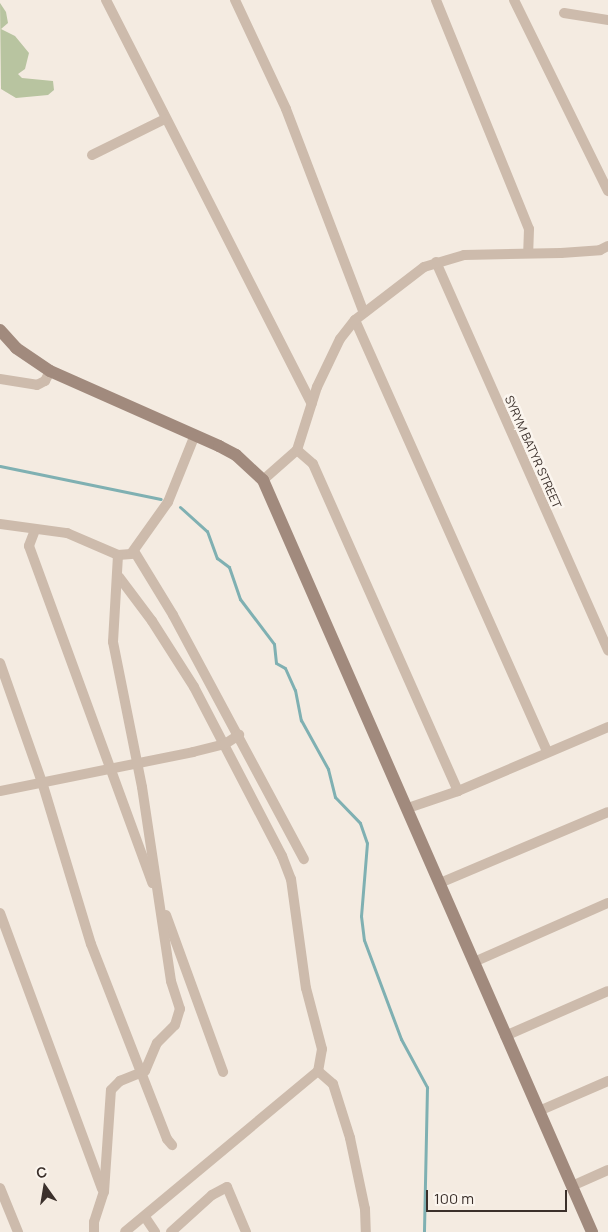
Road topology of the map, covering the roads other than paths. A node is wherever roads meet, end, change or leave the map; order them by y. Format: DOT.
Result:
graph roads {
  1 [pos="106,0"];
  2 [pos="234,0"];
  3 [pos="436,0"];
  4 [pos="514,0"];
  5 [pos="564,13"];
  6 [pos="608,20"];
  7 [pos="165,120"];
  8 [pos="92,155"];
  9 [pos="608,192"];
  10 [pos="608,246"];
  11 [pos="528,252"];
  12 [pos="436,262"];
  13 [pos="364,313"];
  14 [pos="355,320"];
  15 [pos="0,330"];
  16 [pos="50,371"];
  17 [pos="0,379"];
  18 [pos="312,404"];
  19 [pos="195,436"];
  20 [pos="297,450"];
  21 [pos="263,480"];
  22 [pos="0,524"];
  23 [pos="35,530"];
  24 [pos="134,552"];
  25 [pos="118,555"];
  26 [pos="119,577"];
  27 [pos="608,651"];
  28 [pos="0,663"];
  29 [pos="608,727"];
  30 [pos="239,735"];
  31 [pos="225,744"];
  32 [pos="547,752"];
  33 [pos="137,763"];
  34 [pos="110,768"];
  35 [pos="42,782"];
  36 [pos="0,791"];
  37 [pos="458,791"];
  38 [pos="408,808"];
  39 [pos="608,812"];
  40 [pos="304,859"];
  41 [pos="440,883"];
  42 [pos="159,896"];
  43 [pos="608,903"];
  44 [pos="0,913"];
  45 [pos="474,962"];
  46 [pos="608,991"];
  47 [pos="505,1036"];
  48 [pos="318,1071"];
  49 [pos="222,1072"];
  50 [pos="142,1073"];
  51 [pos="608,1080"];
  52 [pos="539,1111"];
  53 [pos="172,1145"];
  54 [pos="608,1170"];
  55 [pos="572,1186"];
  56 [pos="0,1188"];
  57 [pos="104,1192"];
  58 [pos="145,1217"];
  59 [pos="18,1232"];
  60 [pos="94,1232"];
  61 [pos="125,1232"];
  62 [pos="155,1232"];
  63 [pos="171,1232"];
  64 [pos="246,1232"];
  65 [pos="366,1232"];
  66 [pos="592,1232"];
  1 -- 7 [label="street"];
  2 -- 13 [label="street"];
  3 -- 11 [label="street"];
  4 -- 9 [label="street"];
  5 -- 6 [label="street"];
  7 -- 8 [label="street"];
  7 -- 18 [label="street"];
  10 -- 11 [label="street"];
  11 -- 12 [label="street"];
  12 -- 13 [label="street"];
  12 -- 27 [label="street, SYRYM BATYR STREET"];
  13 -- 14 [label="street"];
  14 -- 18 [label="street"];
  14 -- 32 [label="street"];
  15 -- 16 [label="main road"];
  16 -- 17 [label="street"];
  16 -- 19 [label="main road"];
  18 -- 20 [label="street"];
  19 -- 21 [label="main road"];
  19 -- 24 [label="street"];
  20 -- 21 [label="street"];
  20 -- 37 [label="street"];
  21 -- 38 [label="main road"];
  22 -- 23 [label="street"];
  23 -- 25 [label="street"];
  23 -- 34 [label="street"];
  24 -- 25 [label="street"];
  24 -- 30 [label="street"];
  25 -- 26 [label="street"];
  26 -- 31 [label="street"];
  26 -- 33 [label="street"];
  28 -- 35 [label="street"];
  29 -- 32 [label="street"];
  30 -- 31 [label="street"];
  30 -- 40 [label="street"];
  31 -- 33 [label="street"];
  31 -- 48 [label="street"];
  32 -- 37 [label="street"];
  33 -- 34 [label="street"];
  33 -- 42 [label="street"];
  34 -- 35 [label="street"];
  34 -- 42 [label="street"];
  35 -- 36 [label="street"];
  35 -- 50 [label="street"];
  37 -- 38 [label="street"];
  38 -- 41 [label="main road"];
  39 -- 41 [label="street"];
  41 -- 45 [label="main road"];
  42 -- 49 [label="street"];
  42 -- 50 [label="street"];
  43 -- 45 [label="street"];
  44 -- 57 [label="street"];
  45 -- 47 [label="main road"];
  46 -- 47 [label="street"];
  47 -- 52 [label="main road"];
  48 -- 58 [label="street"];
  48 -- 65 [label="street"];
  50 -- 53 [label="street"];
  50 -- 57 [label="street"];
  51 -- 52 [label="street"];
  52 -- 55 [label="main road"];
  54 -- 55 [label="street"];
  55 -- 66 [label="main road"];
  56 -- 59 [label="street"];
  57 -- 60 [label="street"];
  58 -- 61 [label="street"];
  58 -- 62 [label="street"];
  63 -- 64 [label="street"];
}
